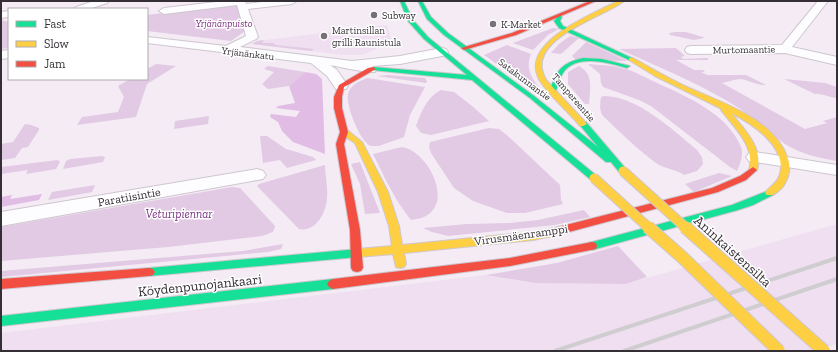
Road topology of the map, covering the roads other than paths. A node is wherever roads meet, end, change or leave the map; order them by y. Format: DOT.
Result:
graph roads {
  1 [pos="104,1"];
  2 [pos="292,1"];
  3 [pos="402,1"];
  4 [pos="420,1"];
  5 [pos="596,1"];
  6 [pos="622,1"];
  7 [pos="823,1"];
  8 [pos="242,4"];
  9 [pos="82,8"];
  10 [pos="164,10"];
  11 [pos="559,17"];
  12 [pos="568,30"];
  13 [pos="148,40"];
  14 [pos="464,48"];
  15 [pos="785,48"];
  16 [pos="227,50"];
  17 [pos="691,50"];
  18 [pos="442,52"];
  19 [pos="315,60"];
  20 [pos="837,62"];
  21 [pos="350,64"];
  22 [pos="370,69"];
  23 [pos="652,72"];
  24 [pos="474,78"];
  25 [pos="341,86"];
  26 [pos="553,92"];
  27 [pos="721,106"];
  28 [pos="344,132"];
  29 [pos="755,157"];
  30 [pos="785,162"];
  31 [pos="837,170"];
  32 [pos="623,171"];
  33 [pos="257,175"];
  34 [pos="1,219"];
  35 [pos="397,249"];
  36 [pos="356,253"];
  37 [pos="402,276"];
  38 [pos="358,281"];
  39 [pos="1,284"];
  40 [pos="1,321"];
  41 [pos="779,351"];
  42 [pos="824,351"];
  1 -- 9 [label="street"];
  2 -- 8 [label="street"];
  3 -- 18 [label="main road"];
  4 -- 14 [label="main road, Satakunnantie"];
  5 -- 11 [label="main road"];
  6 -- 12 [label="main road, Tampereentie"];
  7 -- 15 [label="street, Murtomaantie"];
  8 -- 10 [label="street"];
  8 -- 16 [label="street"];
  11 -- 12 [label="main road"];
  11 -- 14 [label="main road"];
  12 -- 23 [label="main road"];
  12 -- 26 [label="main road, Tampereentie"];
  13 -- 16 [label="street, Yrjänänkatu"];
  14 -- 18 [label="main road"];
  14 -- 32 [label="main road, Satakunnantie"];
  15 -- 17 [label="street, Murtomaantie"];
  15 -- 20 [label="street"];
  16 -- 19 [label="street, Yrjänänkatu"];
  18 -- 21 [label="street, Yrjänänkatu"];
  18 -- 24 [label="main road"];
  19 -- 21 [label="street, Yrjänänkatu"];
  19 -- 25 [label="street"];
  21 -- 22 [label="street, Yrjänänkatu"];
  22 -- 24 [label="main road, Yrjänänkatu"];
  22 -- 25 [label="main road"];
  23 -- 26 [label="main road"];
  23 -- 27 [label="main road"];
  24 -- 41 [label="main road, bridge"];
  25 -- 28 [label="main road"];
  26 -- 32 [label="main road, Tampereentie"];
  27 -- 29 [label="main road"];
  27 -- 30 [label="main road"];
  28 -- 35 [label="main road"];
  28 -- 36 [label="main road"];
  29 -- 30 [label="street"];
  29 -- 35 [label="main road, Virusmäenramppi"];
  30 -- 31 [label="street"];
  30 -- 37 [label="main road, Virusmäenramppi"];
  32 -- 42 [label="main road, Aninkaistensilta, bridge"];
  33 -- 34 [label="street, Paratiisintie"];
  35 -- 36 [label="main road, Köydenpunojankaari"];
  35 -- 37 [label="main road"];
  36 -- 38 [label="main road"];
  36 -- 39 [label="main road, Köydenpunojankaari"];
  37 -- 38 [label="main road, Köydenpunojankaari"];
  38 -- 40 [label="main road, Köydenpunojankaari"];
}
